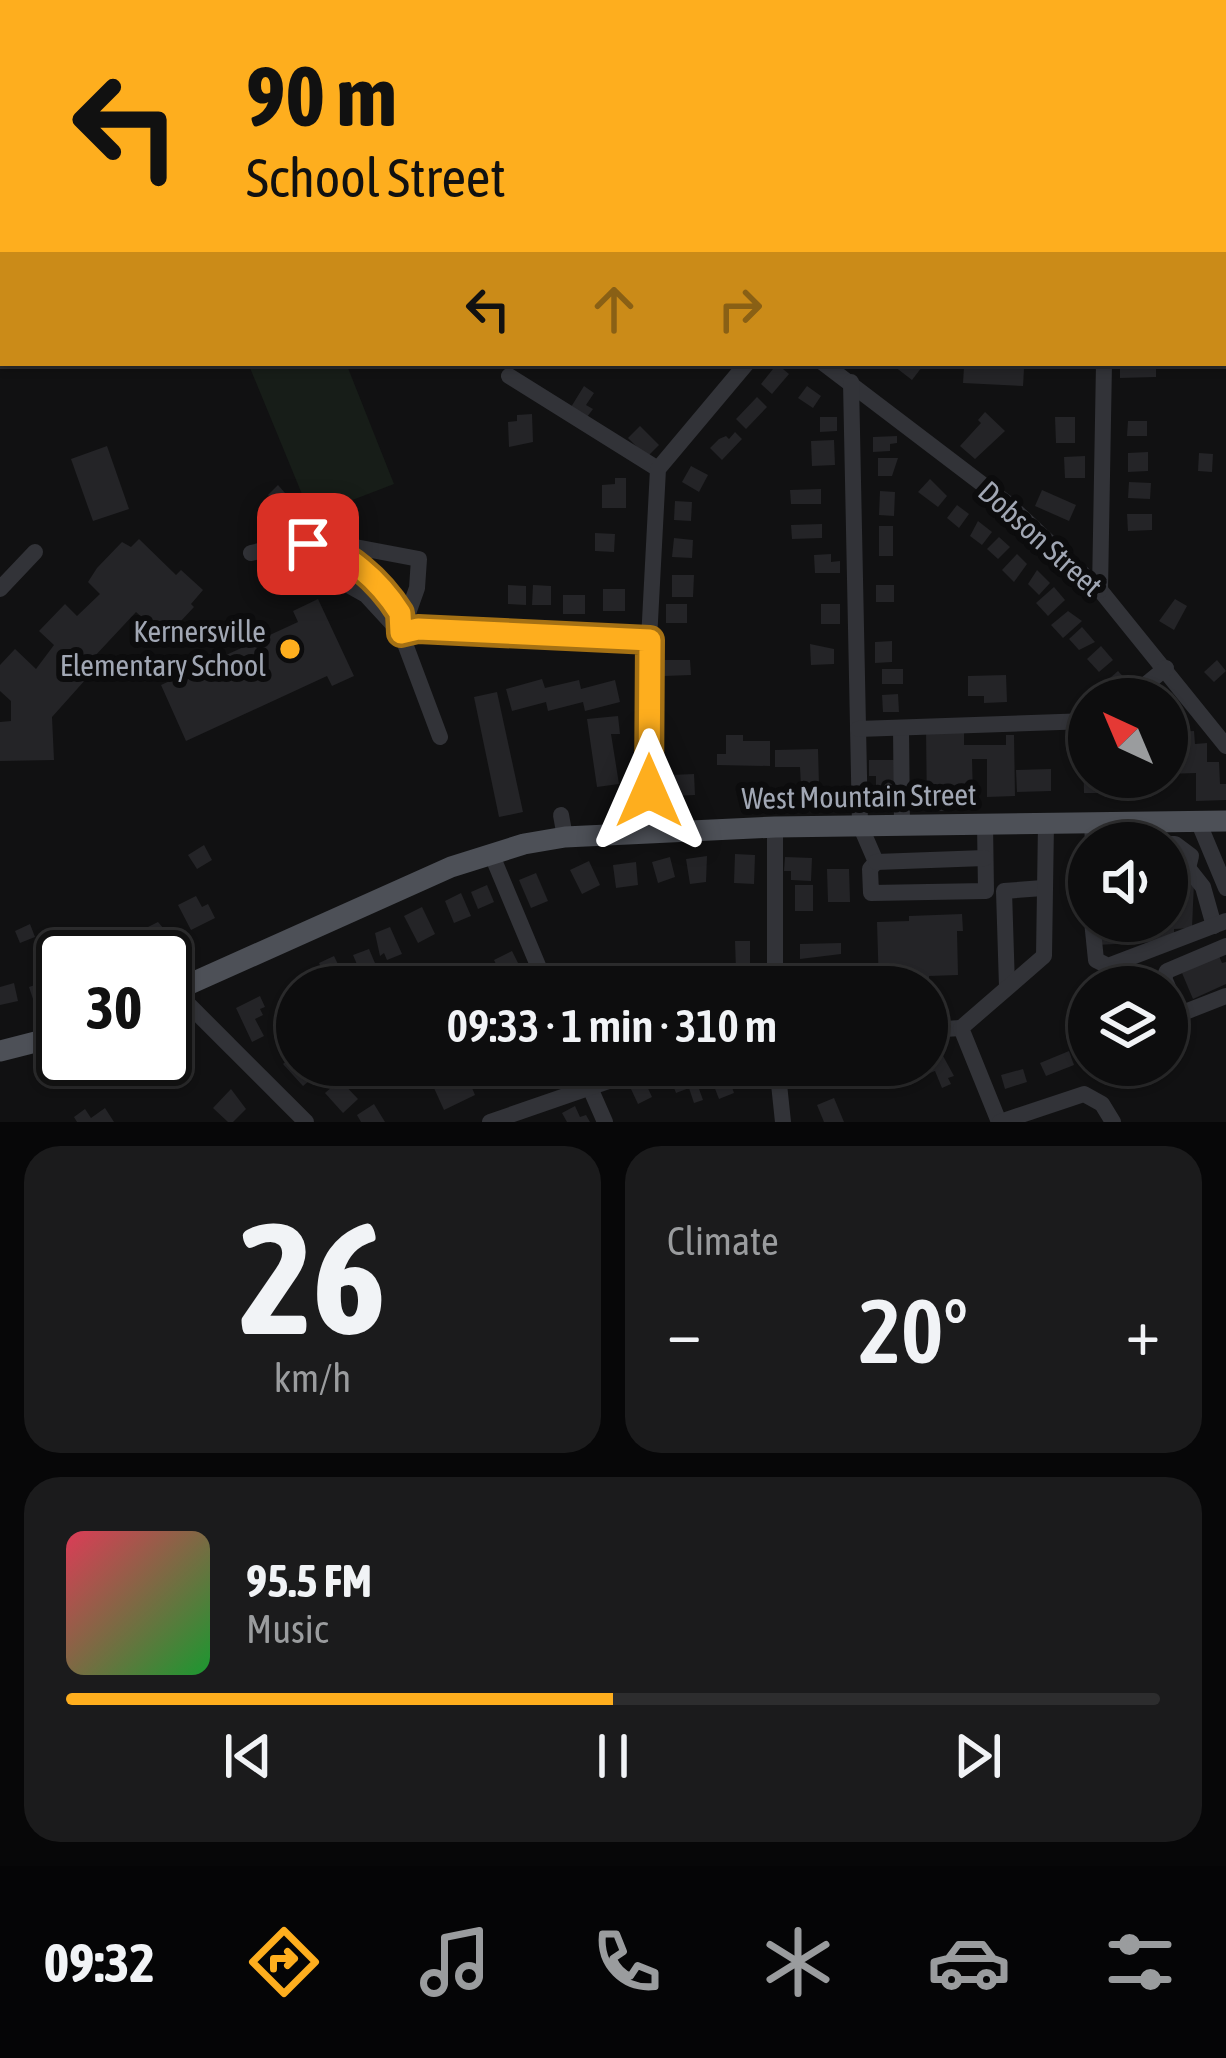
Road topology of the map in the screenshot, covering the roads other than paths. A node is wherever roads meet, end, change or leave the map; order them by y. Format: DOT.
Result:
graph roads {
  1 [pos="744,366"];
  2 [pos="827,366"];
  3 [pos="1104,366"];
  4 [pos="508,376"];
  5 [pos="850,382"];
  6 [pos="658,469"];
  7 [pos="34,552"];
  8 [pos="251,553"];
  9 [pos="0,589"];
  10 [pos="1100,590"];
  11 [pos="401,633"];
  12 [pos="650,640"];
  13 [pos="1166,668"];
  14 [pos="1154,678"];
  15 [pos="1068,722"];
  16 [pos="902,728"];
  17 [pos="858,729"];
  18 [pos="440,737"];
  19 [pos="1226,746"];
  20 [pos="1198,821"];
  21 [pos="1226,821"];
  22 [pos="1046,823"];
  23 [pos="1188,823"];
  24 [pos="985,824"];
  25 [pos="860,825"];
  26 [pos="902,825"];
  27 [pos="775,827"];
  28 [pos="1068,828"];
  29 [pos="649,833"];
  30 [pos="491,853"];
  31 [pos="1188,854"];
  32 [pos="985,858"];
  33 [pos="876,862"];
  34 [pos="1188,868"];
  35 [pos="1043,888"];
  36 [pos="1226,888"];
  37 [pos="1220,923"];
  38 [pos="1188,935"];
  39 [pos="1094,942"];
  40 [pos="1171,942"];
  41 [pos="1226,946"];
  42 [pos="538,966"];
  43 [pos="775,966"];
  44 [pos="192,983"];
  45 [pos="1007,987"];
  46 [pos="1226,996"];
  47 [pos="192,1014"];
  48 [pos="962,1028"];
  49 [pos="948,1029"];
  50 [pos="36,1042"];
  51 [pos="0,1051"];
  52 [pos="589,1086"];
  53 [pos="779,1086"];
  54 [pos="306,1122"];
  55 [pos="490,1122"];
  56 [pos="605,1122"];
  57 [pos="783,1122"];
  58 [pos="999,1122"];
  59 [pos="1113,1122"];
  1 -- 6 [label="street"];
  2 -- 5 [label="street, Dobson Street"];
  3 -- 10 [label="street"];
  4 -- 6 [label="street"];
  5 -- 10 [label="street, Dobson Street"];
  5 -- 17 [label="street"];
  6 -- 12 [label="street"];
  7 -- 9 [label="street"];
  8 -- 11 [label="street"];
  10 -- 13 [label="street, Dobson Street"];
  11 -- 11 [label="street"];
  11 -- 12 [label="street"];
  11 -- 18 [label="street"];
  12 -- 29 [label="street"];
  13 -- 14 [label="street"];
  13 -- 19 [label="street, Dobson Street"];
  15 -- 16 [label="street"];
  16 -- 17 [label="street"];
  16 -- 26 [label="street"];
  17 -- 25 [label="street"];
  20 -- 21 [label="main road, West Mountain Street"];
  20 -- 23 [label="main road, West Mountain Street"];
  20 -- 36 [label="street"];
  22 -- 24 [label="main road, West Mountain Street"];
  22 -- 28 [label="main road, West Mountain Street"];
  22 -- 35 [label="street"];
  24 -- 26 [label="main road, West Mountain Street"];
  24 -- 32 [label="street"];
  25 -- 26 [label="main road, West Mountain Street"];
  25 -- 27 [label="main road, West Mountain Street"];
  25 -- 33 [label="street"];
  27 -- 29 [label="main road, West Mountain Street"];
  27 -- 43 [label="street"];
  29 -- 30 [label="main road, West Mountain Street"];
  30 -- 42 [label="street"];
  30 -- 44 [label="main road, West Mountain Street"];
  31 -- 34 [label="street"];
  32 -- 33 [label="street"];
  32 -- 33 [label="street"];
  34 -- 37 [label="street"];
  35 -- 45 [label="street"];
  35 -- 45 [label="street"];
  37 -- 38 [label="street"];
  39 -- 40 [label="street"];
  41 -- 46 [label="street"];
  45 -- 48 [label="street"];
  47 -- 54 [label="street"];
  48 -- 49 [label="street"];
  48 -- 58 [label="street"];
  50 -- 51 [label="main road"];
  52 -- 55 [label="street"];
  52 -- 56 [label="street"];
  53 -- 57 [label="street"];
  58 -- 59 [label="street"];
}
